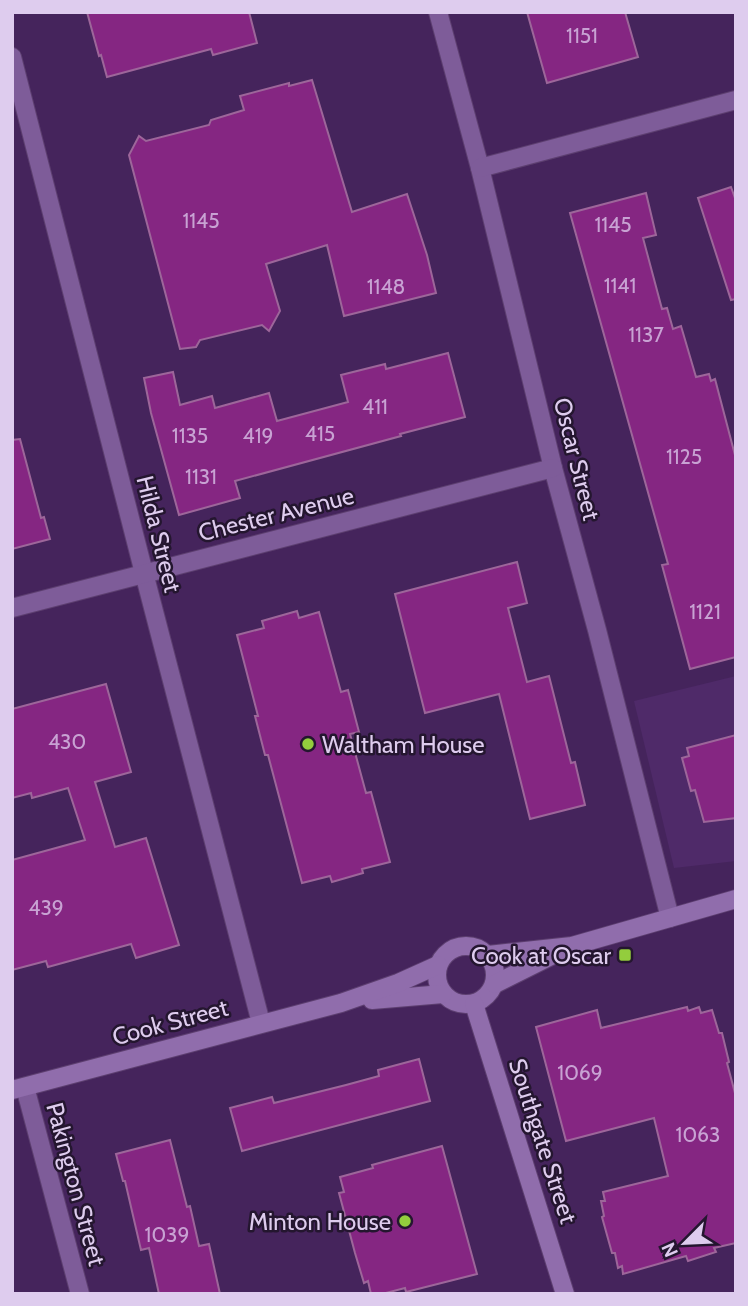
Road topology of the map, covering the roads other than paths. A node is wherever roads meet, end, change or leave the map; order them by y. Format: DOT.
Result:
graph roads {
  1 [pos="438,12"];
  2 [pos="12,57"];
  3 [pos="736,100"];
  4 [pos="480,168"];
  5 [pos="553,468"];
  6 [pos="144,573"];
  7 [pos="12,608"];
  8 [pos="736,899"];
  9 [pos="670,918"];
  10 [pos="572,946"];
  11 [pos="488,955"];
  12 [pos="438,965"];
  13 [pos="495,984"];
  14 [pos="443,994"];
  15 [pos="341,1003"];
  16 [pos="474,1004"];
  17 [pos="261,1023"];
  18 [pos="19,1088"];
  19 [pos="80,1294"];
  20 [pos="565,1294"];
  1 -- 4 [label="street, Oscar Street"];
  2 -- 6 [label="street, Hilda Street"];
  3 -- 4 [label="street"];
  4 -- 5 [label="street, Oscar Street"];
  5 -- 6 [label="street, Chester Avenue"];
  5 -- 9 [label="street, Oscar Street"];
  6 -- 7 [label="street, Chester Avenue"];
  6 -- 17 [label="street, Hilda Street"];
  8 -- 9 [label="main road"];
  9 -- 10 [label="main road"];
  10 -- 11 [label="main road"];
  10 -- 13 [label="main road"];
  11 -- 12 [label="main road"];
  11 -- 13 [label="main road"];
  12 -- 14 [label="main road"];
  12 -- 15 [label="main road, Cook Street"];
  13 -- 16 [label="main road"];
  14 -- 15 [label="main road, Cook Street"];
  14 -- 16 [label="main road"];
  15 -- 17 [label="main road, Cook Street"];
  16 -- 20 [label="main road, Southgate Street"];
  17 -- 18 [label="main road, Cook Street"];
  18 -- 19 [label="street, Pakington Street"];
}
